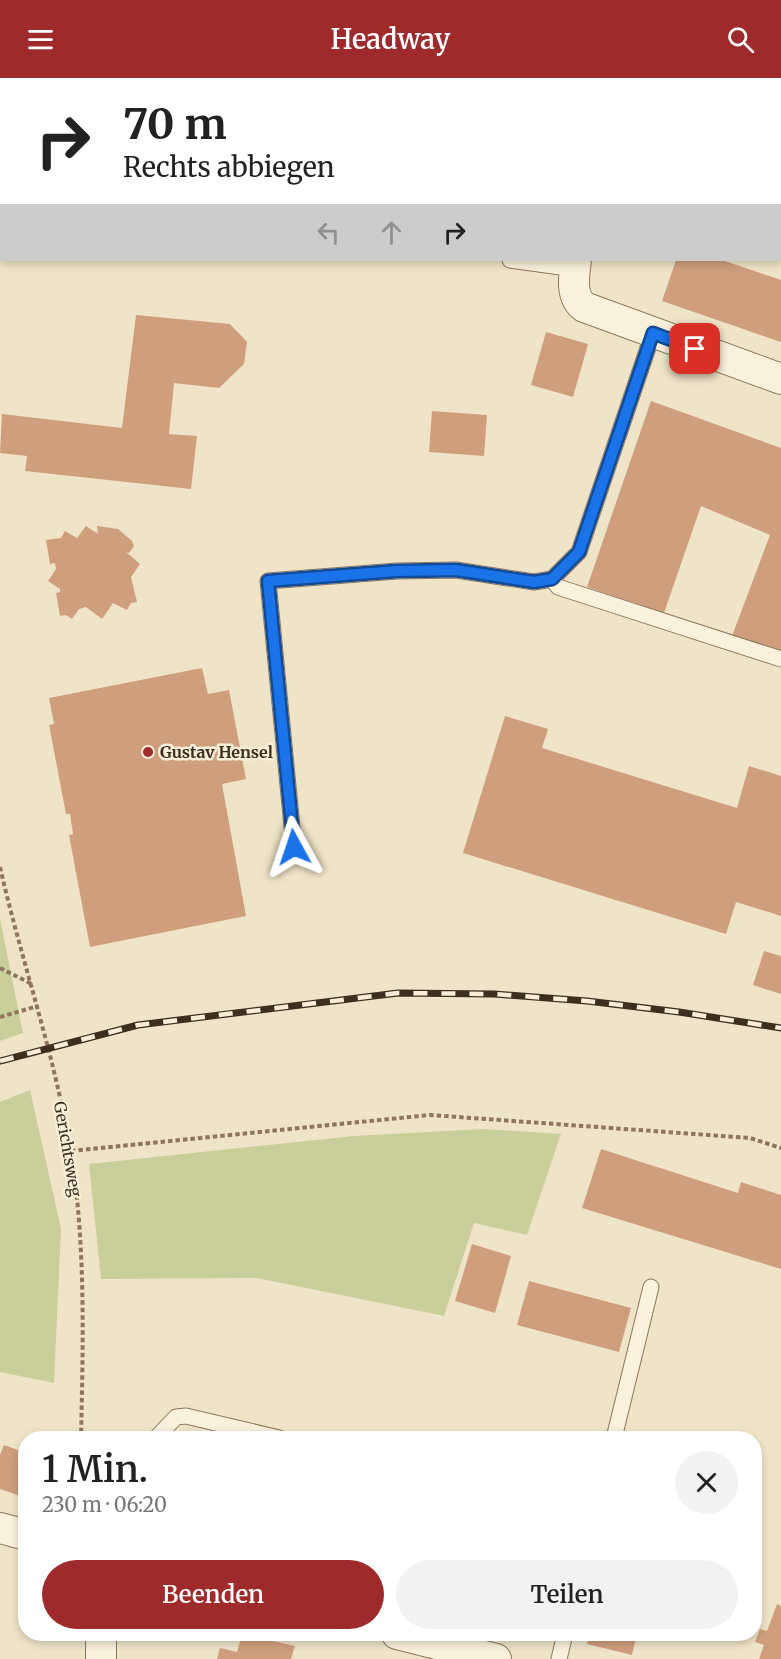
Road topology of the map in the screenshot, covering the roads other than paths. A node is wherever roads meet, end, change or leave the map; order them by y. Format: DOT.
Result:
graph roads {
  1 [pos="526,261"];
  2 [pos="575,264"];
  3 [pos="653,333"];
  4 [pos="781,379"];
  5 [pos="552,579"];
  6 [pos="781,659"];
  7 [pos="294,847"];
  8 [pos="651,1287"];
  9 [pos="163,1431"];
  10 [pos="249,1431"];
  11 [pos="616,1431"];
  12 [pos="0,1528"];
  13 [pos="18,1533"];
  14 [pos="101,1641"];
  15 [pos="425,1641"];
  16 [pos="563,1641"];
  17 [pos="101,1659"];
  18 [pos="496,1659"];
  19 [pos="559,1659"];
  1 -- 2 [label="lane"];
  2 -- 3 [label="street"];
  3 -- 4 [label="street"];
  3 -- 5 [label="lane"];
  5 -- 6 [label="lane"];
  5 -- 7 [label="lane"];
  8 -- 11 [label="lane"];
  9 -- 10 [label="lane"];
  12 -- 13 [label="street"];
  14 -- 17 [label="street"];
  15 -- 18 [label="street"];
  16 -- 19 [label="lane"];
}
